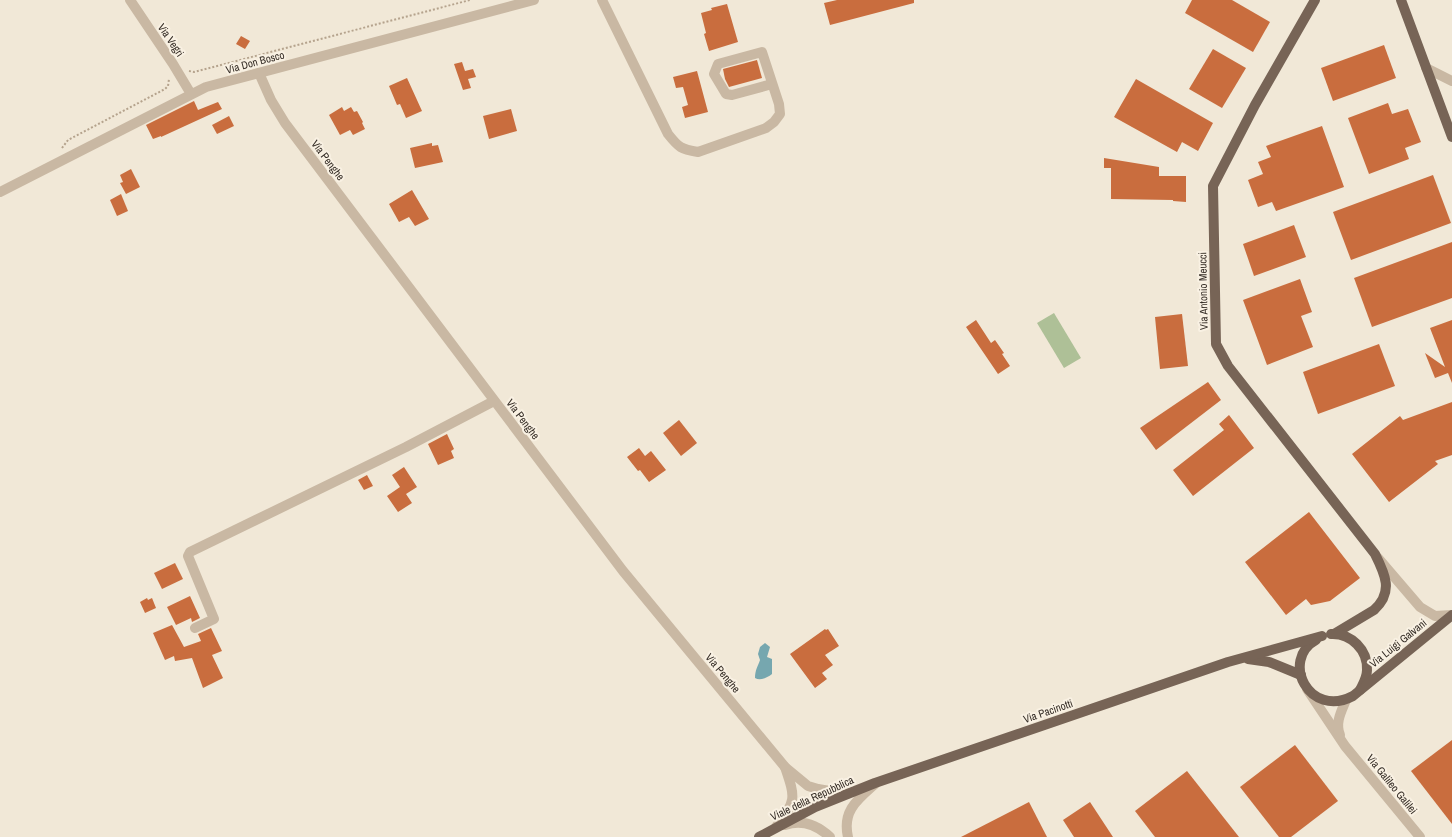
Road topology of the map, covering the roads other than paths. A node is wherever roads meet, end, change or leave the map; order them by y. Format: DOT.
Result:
graph roads {
  1 [pos="130,0"];
  2 [pos="534,0"];
  3 [pos="602,0"];
  4 [pos="1315,0"];
  5 [pos="1401,0"];
  6 [pos="1426,68"];
  7 [pos="259,73"];
  8 [pos="1452,81"];
  9 [pos="772,84"];
  10 [pos="191,94"];
  11 [pos="1452,137"];
  12 [pos="0,192"];
  13 [pos="494,401"];
  14 [pos="1375,554"];
  15 [pos="1452,615"];
  16 [pos="195,628"];
  17 [pos="1334,634"];
  18 [pos="1322,636"];
  19 [pos="1228,662"];
  20 [pos="1301,675"];
  21 [pos="1306,688"];
  22 [pos="1360,690"];
  23 [pos="1346,700"];
  24 [pos="1345,746"];
  25 [pos="785,767"];
  26 [pos="875,783"];
  27 [pos="847,794"];
  28 [pos="776,827"];
  29 [pos="759,837"];
  30 [pos="830,837"];
  31 [pos="848,837"];
  32 [pos="1420,837"];
  1 -- 10 [label="street, Via Vegri"];
  2 -- 7 [label="street, Via Don Bosco"];
  3 -- 9 [label="street"];
  4 -- 14 [label="main road, Via Antonio Meucci"];
  5 -- 6 [label="main road"];
  6 -- 8 [label="street"];
  6 -- 11 [label="main road"];
  7 -- 10 [label="street, Via Don Bosco"];
  7 -- 13 [label="street, Via Penghe"];
  9 -- 9 [label="street"];
  10 -- 12 [label="street, Via Don Bosco"];
  13 -- 16 [label="street"];
  13 -- 25 [label="street, Via Penghe"];
  14 -- 15 [label="street, Via Antonio Meucci"];
  14 -- 17 [label="main road, Via Antonio Meucci"];
  15 -- 22 [label="main road, Via Luigi Galvani"];
  17 -- 18 [label="main road"];
  17 -- 22 [label="main road"];
  18 -- 19 [label="main road"];
  18 -- 20 [label="main road"];
  19 -- 20 [label="main road"];
  19 -- 26 [label="main road, Via Pacinotti"];
  20 -- 21 [label="main road"];
  21 -- 23 [label="main road"];
  21 -- 24 [label="street, Via Galileo Galilei"];
  22 -- 23 [label="main road"];
  23 -- 24 [label="street, Via Galileo Galilei"];
  24 -- 32 [label="street, Via Galileo Galilei"];
  25 -- 27 [label="street, Via Penghe"];
  25 -- 28 [label="street, Via Penghe"];
  26 -- 27 [label="main road, Viale della Repubblica"];
  26 -- 31 [label="street"];
  27 -- 28 [label="main road, Viale della Repubblica"];
  28 -- 29 [label="main road, Viale della Repubblica"];
  28 -- 30 [label="street"];
}
